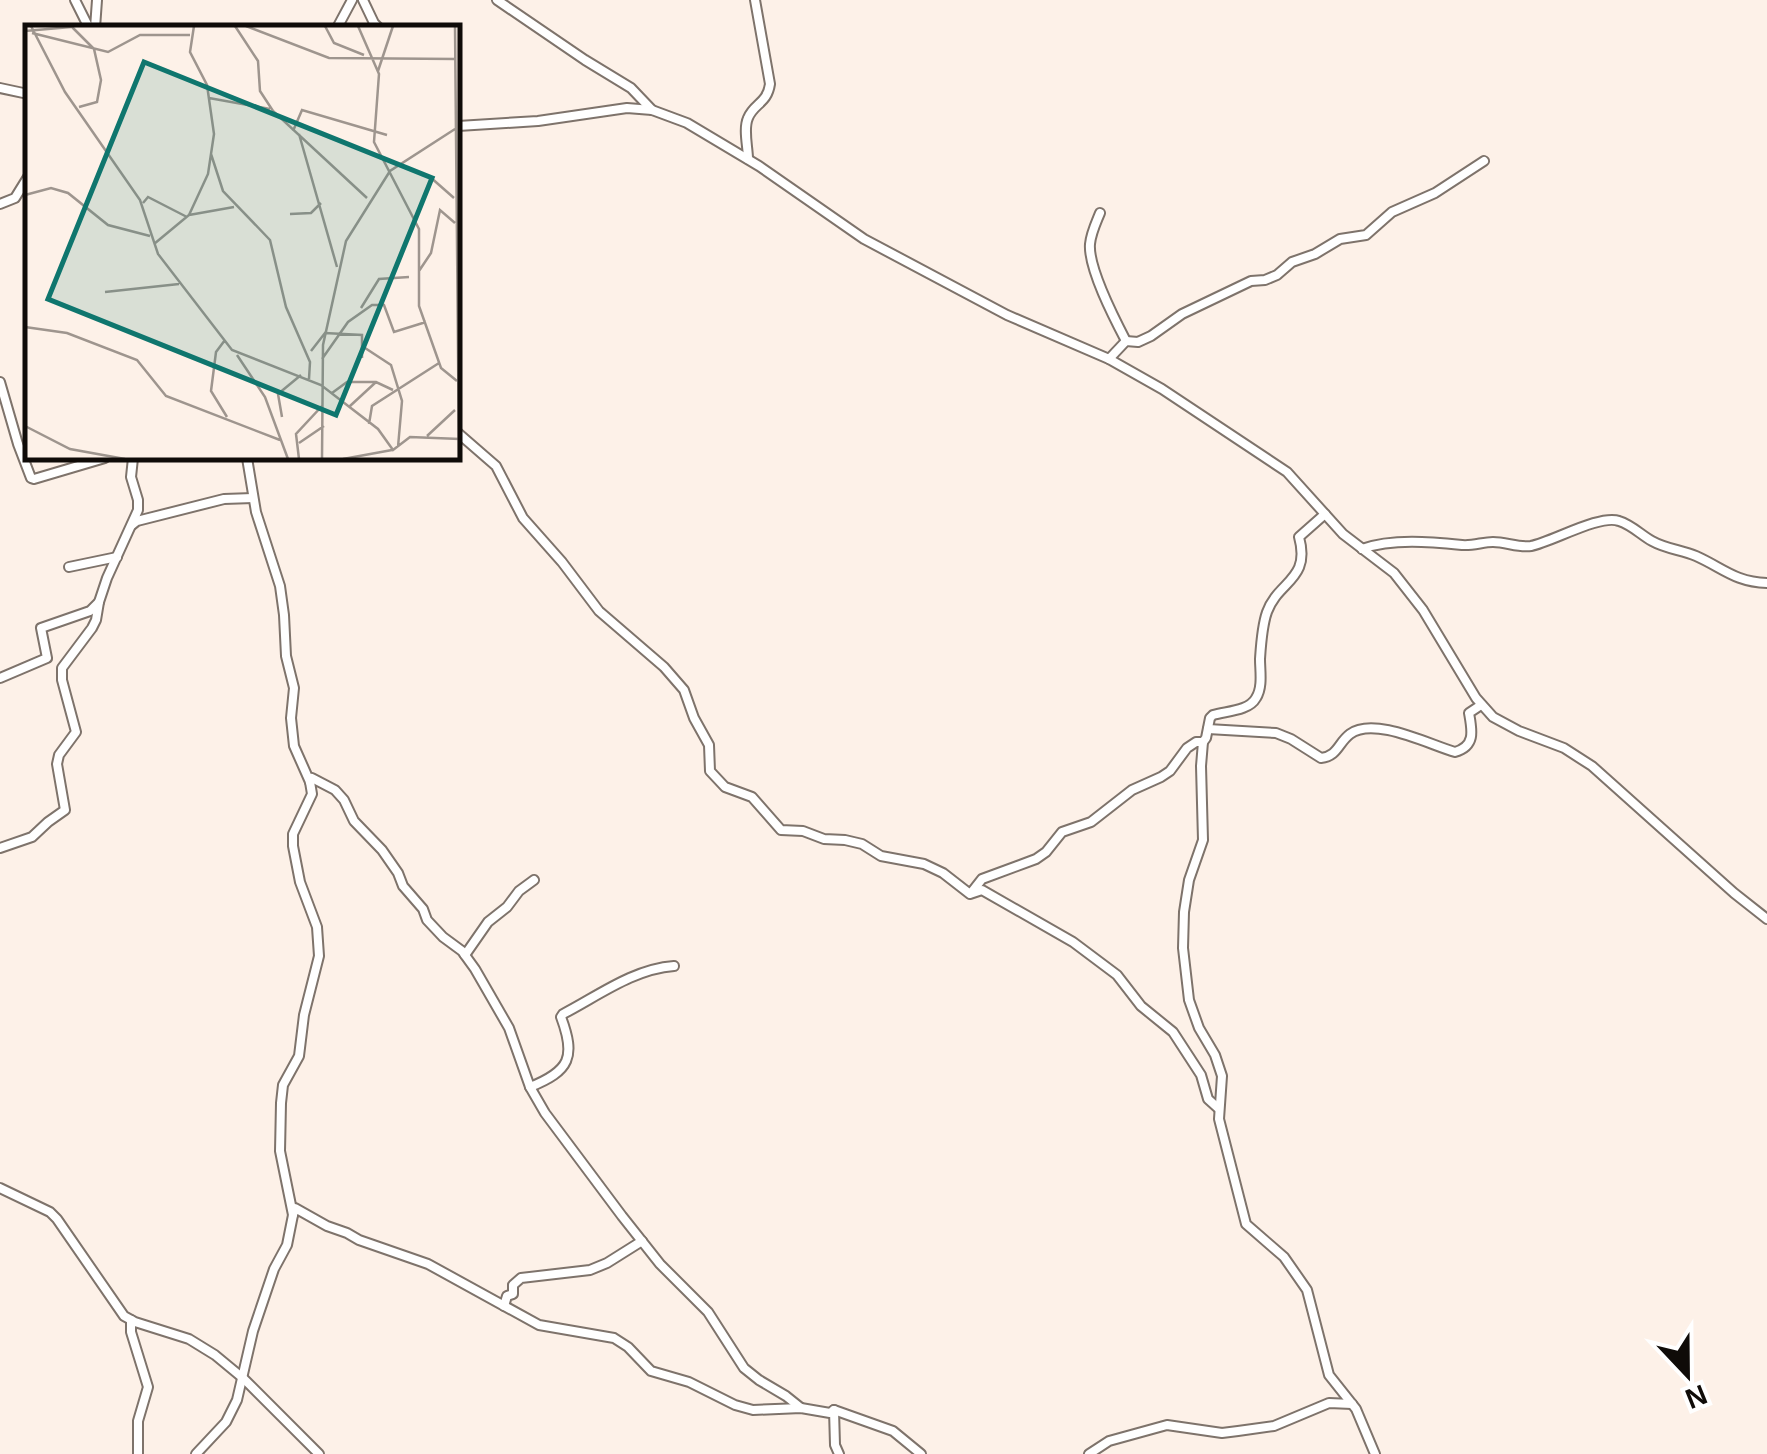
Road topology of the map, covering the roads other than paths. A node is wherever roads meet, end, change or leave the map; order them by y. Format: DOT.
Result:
graph roads {
  1 [pos="74,0"];
  2 [pos="97,0"];
  3 [pos="352,0"];
  4 [pos="362,0"];
  5 [pos="497,0"];
  6 [pos="755,0"];
  7 [pos="90,25"];
  8 [pos="93,25"];
  9 [pos="339,25"];
  10 [pos="375,25"];
  11 [pos="0,88"];
  12 [pos="25,93"];
  13 [pos="652,110"];
  14 [pos="460,126"];
  15 [pos="748,159"];
  16 [pos="1484,160"];
  17 [pos="25,183"];
  18 [pos="0,204"];
  19 [pos="1100,213"];
  20 [pos="1126,340"];
  21 [pos="1109,360"];
  22 [pos="0,382"];
  23 [pos="0,419"];
  24 [pos="11,419"];
  25 [pos="460,435"];
  26 [pos="98,460"];
  27 [pos="133,460"];
  28 [pos="247,460"];
  29 [pos="254,498"];
  30 [pos="1324,514"];
  31 [pos="132,525"];
  32 [pos="1362,549"];
  33 [pos="116,557"];
  34 [pos="70,567"];
  35 [pos="1767,583"];
  36 [pos="99,602"];
  37 [pos="0,678"];
  38 [pos="1481,705"];
  39 [pos="1208,729"];
  40 [pos="1203,742"];
  41 [pos="310,782"];
  42 [pos="0,848"];
  43 [pos="534,880"];
  44 [pos="970,894"];
  45 [pos="1767,919"];
  46 [pos="465,955"];
  47 [pos="674,966"];
  48 [pos="530,1087"];
  49 [pos="1218,1108"];
  50 [pos="0,1188"];
  51 [pos="293,1215"];
  52 [pos="642,1241"];
  53 [pos="504,1306"];
  54 [pos="132,1320"];
  55 [pos="243,1379"];
  56 [pos="1352,1404"];
  57 [pos="801,1408"];
  58 [pos="834,1410"];
  59 [pos="138,1454"];
  60 [pos="196,1454"];
  61 [pos="319,1454"];
  62 [pos="838,1454"];
  63 [pos="920,1454"];
  64 [pos="1089,1454"];
  65 [pos="1374,1454"];
  1 -- 7 [label="street"];
  2 -- 8 [label="street"];
  3 -- 9 [label="street"];
  4 -- 10 [label="street"];
  5 -- 13 [label="street"];
  6 -- 15 [label="street"];
  11 -- 12 [label="street"];
  13 -- 14 [label="street"];
  13 -- 15 [label="street"];
  15 -- 21 [label="street"];
  16 -- 20 [label="street"];
  17 -- 18 [label="street"];
  19 -- 20 [label="street"];
  20 -- 21 [label="street"];
  21 -- 30 [label="street"];
  22 -- 24 [label="street"];
  23 -- 24 [label="street"];
  24 -- 26 [label="street"];
  25 -- 44 [label="street"];
  27 -- 31 [label="street"];
  28 -- 29 [label="street"];
  29 -- 31 [label="street"];
  29 -- 41 [label="street"];
  30 -- 32 [label="street"];
  30 -- 39 [label="street"];
  31 -- 33 [label="street"];
  32 -- 35 [label="street"];
  32 -- 38 [label="street"];
  33 -- 34 [label="street"];
  33 -- 36 [label="street"];
  36 -- 37 [label="street"];
  36 -- 42 [label="street"];
  38 -- 39 [label="street"];
  38 -- 45 [label="street"];
  39 -- 40 [label="street"];
  40 -- 44 [label="street"];
  40 -- 49 [label="street"];
  41 -- 46 [label="street"];
  41 -- 51 [label="street"];
  43 -- 46 [label="street"];
  44 -- 49 [label="street"];
  46 -- 48 [label="street"];
  47 -- 48 [label="street"];
  48 -- 52 [label="street"];
  49 -- 56 [label="street"];
  50 -- 54 [label="street"];
  51 -- 53 [label="street"];
  51 -- 55 [label="street"];
  52 -- 53 [label="street"];
  52 -- 57 [label="street"];
  53 -- 57 [label="street"];
  54 -- 55 [label="street"];
  54 -- 59 [label="street"];
  55 -- 60 [label="street"];
  55 -- 61 [label="street"];
  56 -- 64 [label="street"];
  56 -- 65 [label="street"];
  57 -- 58 [label="street"];
  58 -- 62 [label="street"];
  58 -- 63 [label="street"];
}
